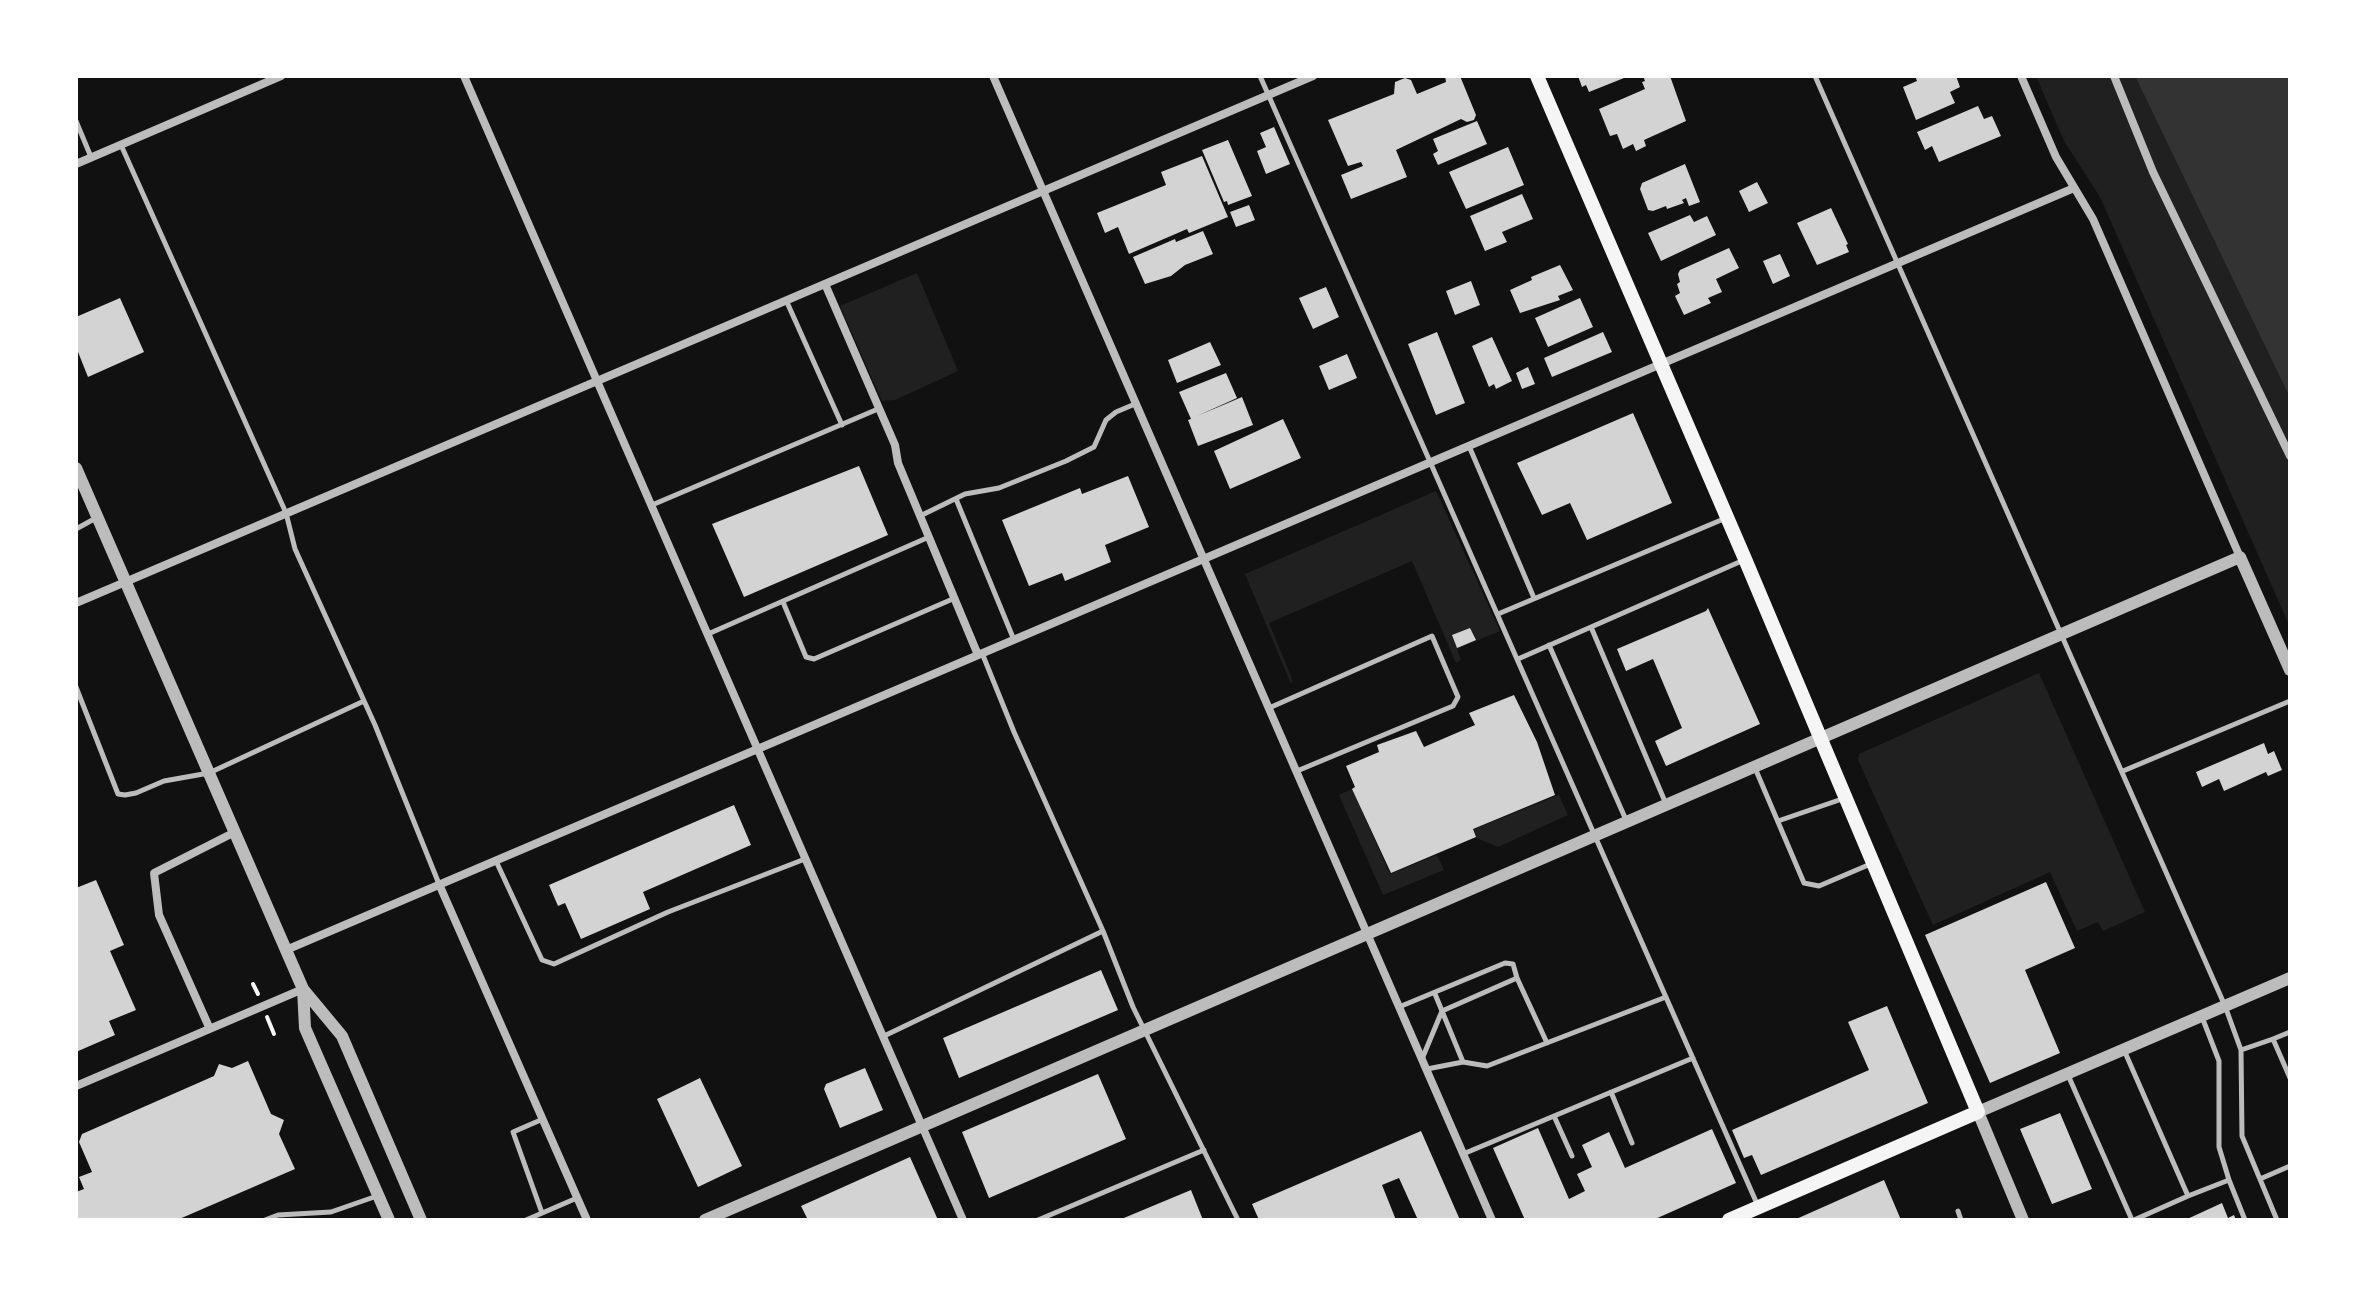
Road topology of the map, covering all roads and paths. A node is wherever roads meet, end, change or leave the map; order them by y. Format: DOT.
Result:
graph roads {
  1 [pos="281,76"];
  2 [pos="464,76"];
  3 [pos="993,76"];
  4 [pos="1260,76"];
  5 [pos="1313,76"];
  6 [pos="1537,76"];
  7 [pos="1815,76"];
  8 [pos="2021,76"];
  9 [pos="2114,76"];
  10 [pos="1268,95"];
  11 [pos="76,121"];
  12 [pos="121,144"];
  13 [pos="91,157"];
  14 [pos="76,164"];
  15 [pos="2074,188"];
  16 [pos="1043,191"];
  17 [pos="1897,264"];
  18 [pos="825,284"];
  19 [pos="786,300"];
  20 [pos="1662,364"];
  21 [pos="596,381"];
  22 [pos="1136,404"];
  23 [pos="880,409"];
  24 [pos="842,425"];
  25 [pos="1469,446"];
  26 [pos="2290,456"];
  27 [pos="1431,462"];
  28 [pos="76,468"];
  29 [pos="956,499"];
  30 [pos="651,506"];
  31 [pos="286,513"];
  32 [pos="920,516"];
  33 [pos="97,517"];
  34 [pos="1727,518"];
  35 [pos="76,529"];
  36 [pos="929,537"];
  37 [pos="2240,557"];
  38 [pos="1203,559"];
  39 [pos="1745,559"];
  40 [pos="126,581"];
  41 [pos="955,598"];
  42 [pos="1534,598"];
  43 [pos="783,602"];
  44 [pos="76,603"];
  45 [pos="1498,614"];
  46 [pos="1591,627"];
  47 [pos="2063,633"];
  48 [pos="708,635"];
  49 [pos="1014,640"];
  50 [pos="1549,645"];
  51 [pos="980,654"];
  52 [pos="1518,659"];
  53 [pos="2290,670"];
  54 [pos="76,687"];
  55 [pos="364,701"];
  56 [pos="2290,701"];
  57 [pos="1269,708"];
  58 [pos="1821,738"];
  59 [pos="757,749"];
  60 [pos="1754,767"];
  61 [pos="1296,771"];
  62 [pos="2123,771"];
  63 [pos="209,773"];
  64 [pos="1846,798"];
  65 [pos="1666,805"];
  66 [pos="1778,821"];
  67 [pos="1627,822"];
  68 [pos="235,832"];
  69 [pos="1594,836"];
  70 [pos="805,859"];
  71 [pos="495,861"];
  72 [pos="1874,863"];
  73 [pos="439,884"];
  74 [pos="1103,931"];
  75 [pos="1367,934"];
  76 [pos="286,950"];
  77 [pos="1517,978"];
  78 [pos="2290,978"];
  79 [pos="303,989"];
  80 [pos="1435,994"];
  81 [pos="1666,997"];
  82 [pos="2225,1006"];
  83 [pos="1399,1007"];
  84 [pos="1442,1011"];
  85 [pos="2202,1016"];
  86 [pos="209,1027"];
  87 [pos="1145,1030"];
  88 [pos="2290,1032"];
  89 [pos="883,1037"];
  90 [pos="2273,1039"];
  91 [pos="1547,1043"];
  92 [pos="2124,1050"];
  93 [pos="2241,1050"];
  94 [pos="1693,1058"];
  95 [pos="1421,1060"];
  96 [pos="1463,1062"];
  97 [pos="1426,1070"];
  98 [pos="2067,1074"];
  99 [pos="2290,1078"];
  100 [pos="76,1086"];
  101 [pos="1611,1092"];
  102 [pos="1978,1112"];
  103 [pos="1554,1116"];
  104 [pos="543,1119"];
  105 [pos="921,1126"];
  106 [pos="1632,1143"];
  107 [pos="1204,1150"];
  108 [pos="1463,1154"];
  109 [pos="1572,1156"];
  110 [pos="2290,1166"];
  111 [pos="2260,1179"];
  112 [pos="2229,1180"];
  113 [pos="378,1196"];
  114 [pos="2188,1196"];
  115 [pos="577,1198"];
  116 [pos="1759,1207"];
  117 [pos="1958,1211"];
  118 [pos="542,1213"];
  119 [pos="265,1220"];
  120 [pos="389,1220"];
  121 [pos="421,1220"];
  122 [pos="526,1220"];
  123 [pos="587,1220"];
  124 [pos="705,1220"];
  125 [pos="963,1220"];
  126 [pos="1038,1220"];
  127 [pos="1238,1220"];
  128 [pos="1492,1220"];
  129 [pos="1729,1220"];
  130 [pos="1961,1220"];
  131 [pos="2023,1220"];
  132 [pos="2133,1220"];
  133 [pos="2245,1220"];
  134 [pos="2277,1220"];
  1 -- 12 [label="street"];
  2 -- 21 [label="street"];
  3 -- 16 [label="street"];
  4 -- 10 [label="lane"];
  5 -- 10 [label="street"];
  6 -- 20 [label="main road"];
  7 -- 17 [label="lane"];
  8 -- 15 [label="street"];
  9 -- 26 [label="street"];
  10 -- 16 [label="street"];
  10 -- 27 [label="lane"];
  11 -- 13 [label="lane"];
  12 -- 13 [label="street"];
  12 -- 31 [label="lane"];
  13 -- 14 [label="street"];
  15 -- 17 [label="street"];
  15 -- 37 [label="street"];
  16 -- 18 [label="street"];
  16 -- 22 [label="street"];
  17 -- 20 [label="street"];
  17 -- 47 [label="lane"];
  18 -- 19 [label="street"];
  18 -- 23 [label="street"];
  19 -- 21 [label="street"];
  19 -- 24 [label="lane"];
  20 -- 25 [label="street"];
  20 -- 34 [label="main road"];
  21 -- 30 [label="street"];
  21 -- 31 [label="street"];
  22 -- 29 [label="lane"];
  22 -- 38 [label="street"];
  23 -- 24 [label="lane"];
  23 -- 32 [label="street"];
  24 -- 30 [label="lane"];
  25 -- 27 [label="street"];
  25 -- 42 [label="lane"];
  27 -- 38 [label="street"];
  27 -- 45 [label="lane"];
  28 -- 33 [label="street"];
  29 -- 32 [label="lane"];
  29 -- 49 [label="lane"];
  30 -- 48 [label="street"];
  31 -- 40 [label="street"];
  31 -- 55 [label="lane"];
  32 -- 36 [label="street"];
  33 -- 35 [label="lane"];
  33 -- 40 [label="street"];
  34 -- 39 [label="main road"];
  34 -- 42 [label="lane"];
  36 -- 41 [label="street"];
  36 -- 43 [label="lane"];
  37 -- 47 [label="street"];
  37 -- 53 [label="street"];
  38 -- 49 [label="street"];
  38 -- 57 [label="street"];
  39 -- 46 [label="lane"];
  39 -- 58 [label="main road"];
  40 -- 44 [label="street"];
  40 -- 63 [label="street"];
  41 -- 43 [label="lane"];
  41 -- 51 [label="street"];
  42 -- 45 [label="lane"];
  43 -- 48 [label="lane"];
  45 -- 52 [label="lane"];
  46 -- 50 [label="lane"];
  46 -- 65 [label="lane"];
  47 -- 58 [label="street"];
  47 -- 62 [label="lane"];
  48 -- 59 [label="street"];
  49 -- 51 [label="street"];
  50 -- 52 [label="lane"];
  50 -- 67 [label="lane"];
  51 -- 59 [label="street"];
  51 -- 74 [label="lane"];
  52 -- 69 [label="lane"];
  54 -- 63 [label="lane"];
  55 -- 63 [label="lane"];
  55 -- 73 [label="lane"];
  56 -- 62 [label="lane"];
  57 -- 61 [label="street"];
  57 -- 61 [label="lane"];
  58 -- 60 [label="street"];
  58 -- 64 [label="main road"];
  59 -- 70 [label="street"];
  59 -- 71 [label="street"];
  60 -- 65 [label="street"];
  60 -- 66 [label="lane"];
  61 -- 75 [label="street"];
  62 -- 82 [label="lane"];
  63 -- 68 [label="street"];
  64 -- 66 [label="lane"];
  64 -- 72 [label="main road"];
  65 -- 67 [label="street"];
  66 -- 72 [label="lane"];
  67 -- 69 [label="street"];
  68 -- 76 [label="street"];
  68 -- 86 [label="street"];
  69 -- 75 [label="street"];
  69 -- 81 [label="lane"];
  70 -- 71 [label="lane"];
  70 -- 89 [label="street"];
  71 -- 73 [label="street"];
  72 -- 102 [label="main road"];
  73 -- 76 [label="street"];
  73 -- 104 [label="street"];
  74 -- 87 [label="lane"];
  74 -- 89 [label="lane"];
  75 -- 83 [label="street"];
  75 -- 87 [label="street"];
  76 -- 79 [label="street"];
  77 -- 80 [label="lane"];
  77 -- 84 [label="lane"];
  77 -- 91 [label="lane"];
  78 -- 82 [label="street"];
  79 -- 86 [label="street"];
  79 -- 113 [label="street"];
  79 -- 121 [label="street"];
  80 -- 83 [label="lane"];
  80 -- 84 [label="lane"];
  81 -- 91 [label="lane"];
  81 -- 94 [label="lane"];
  82 -- 85 [label="street"];
  82 -- 93 [label="lane"];
  83 -- 95 [label="street"];
  84 -- 95 [label="lane"];
  84 -- 96 [label="lane"];
  85 -- 92 [label="street"];
  85 -- 112 [label="lane"];
  86 -- 100 [label="street"];
  87 -- 105 [label="street"];
  87 -- 107 [label="lane"];
  88 -- 90 [label="lane"];
  89 -- 105 [label="street"];
  90 -- 93 [label="lane"];
  90 -- 99 [label="lane"];
  91 -- 96 [label="lane"];
  92 -- 98 [label="street"];
  92 -- 114 [label="lane"];
  93 -- 111 [label="lane"];
  94 -- 101 [label="lane"];
  94 -- 116 [label="lane"];
  95 -- 97 [label="street"];
  96 -- 97 [label="lane"];
  97 -- 108 [label="street"];
  98 -- 102 [label="street"];
  98 -- 132 [label="lane"];
  101 -- 103 [label="lane"];
  101 -- 106 [label="lane"];
  102 -- 116 [label="main road"];
  102 -- 131 [label="street"];
  103 -- 108 [label="lane"];
  103 -- 109 [label="lane"];
  104 -- 115 [label="street"];
  104 -- 118 [label="lane"];
  105 -- 124 [label="street"];
  105 -- 125 [label="street"];
  107 -- 126 [label="lane"];
  107 -- 127 [label="lane"];
  108 -- 128 [label="street"];
  110 -- 111 [label="lane"];
  111 -- 134 [label="lane"];
  112 -- 114 [label="lane"];
  112 -- 133 [label="lane"];
  113 -- 119 [label="lane"];
  113 -- 120 [label="street"];
  114 -- 132 [label="lane"];
  115 -- 118 [label="lane"];
  115 -- 123 [label="street"];
  116 -- 129 [label="main road"];
  117 -- 130 [label="lane"];
  118 -- 122 [label="lane"];
}
